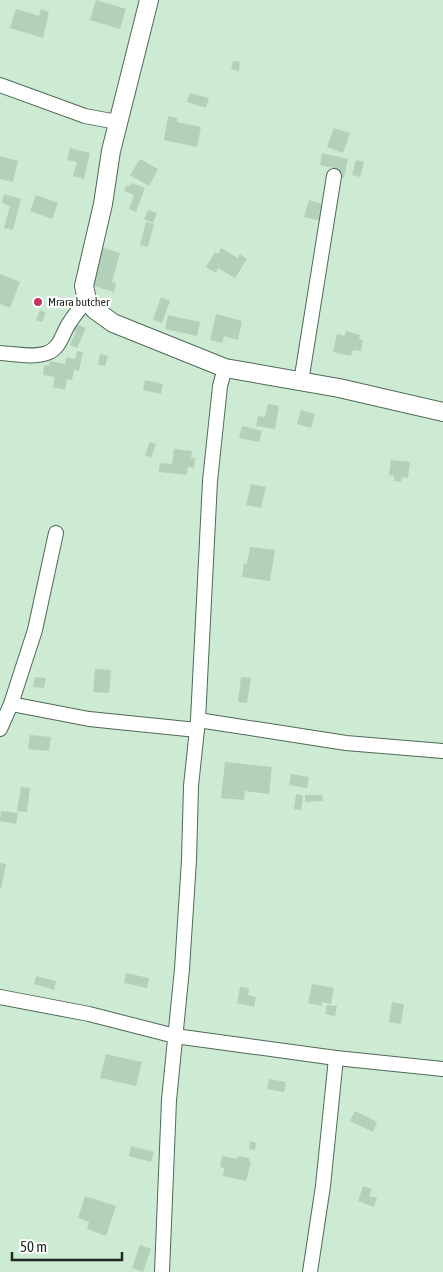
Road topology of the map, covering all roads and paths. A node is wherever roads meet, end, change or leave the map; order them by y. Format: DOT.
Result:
graph roads {
  1 [pos="149,0"];
  2 [pos="0,85"];
  3 [pos="118,122"];
  4 [pos="334,176"];
  5 [pos="87,300"];
  6 [pos="0,353"];
  7 [pos="225,368"];
  8 [pos="301,382"];
  9 [pos="443,412"];
  10 [pos="56,533"];
  11 [pos="10,704"];
  12 [pos="198,725"];
  13 [pos="0,729"];
  14 [pos="443,751"];
  15 [pos="0,998"];
  16 [pos="175,1036"];
  17 [pos="336,1058"];
  18 [pos="443,1069"];
  19 [pos="162,1272"];
  20 [pos="310,1272"];
  1 -- 3 [label="street"];
  2 -- 3 [label="street"];
  3 -- 5 [label="street"];
  4 -- 8 [label="street"];
  5 -- 6 [label="street"];
  5 -- 7 [label="street"];
  7 -- 8 [label="street"];
  7 -- 12 [label="street"];
  8 -- 9 [label="street"];
  10 -- 11 [label="street"];
  11 -- 12 [label="street"];
  11 -- 13 [label="street"];
  12 -- 14 [label="street"];
  12 -- 16 [label="street"];
  15 -- 16 [label="street"];
  16 -- 17 [label="street"];
  16 -- 19 [label="street"];
  17 -- 18 [label="street"];
  17 -- 20 [label="street"];
}
